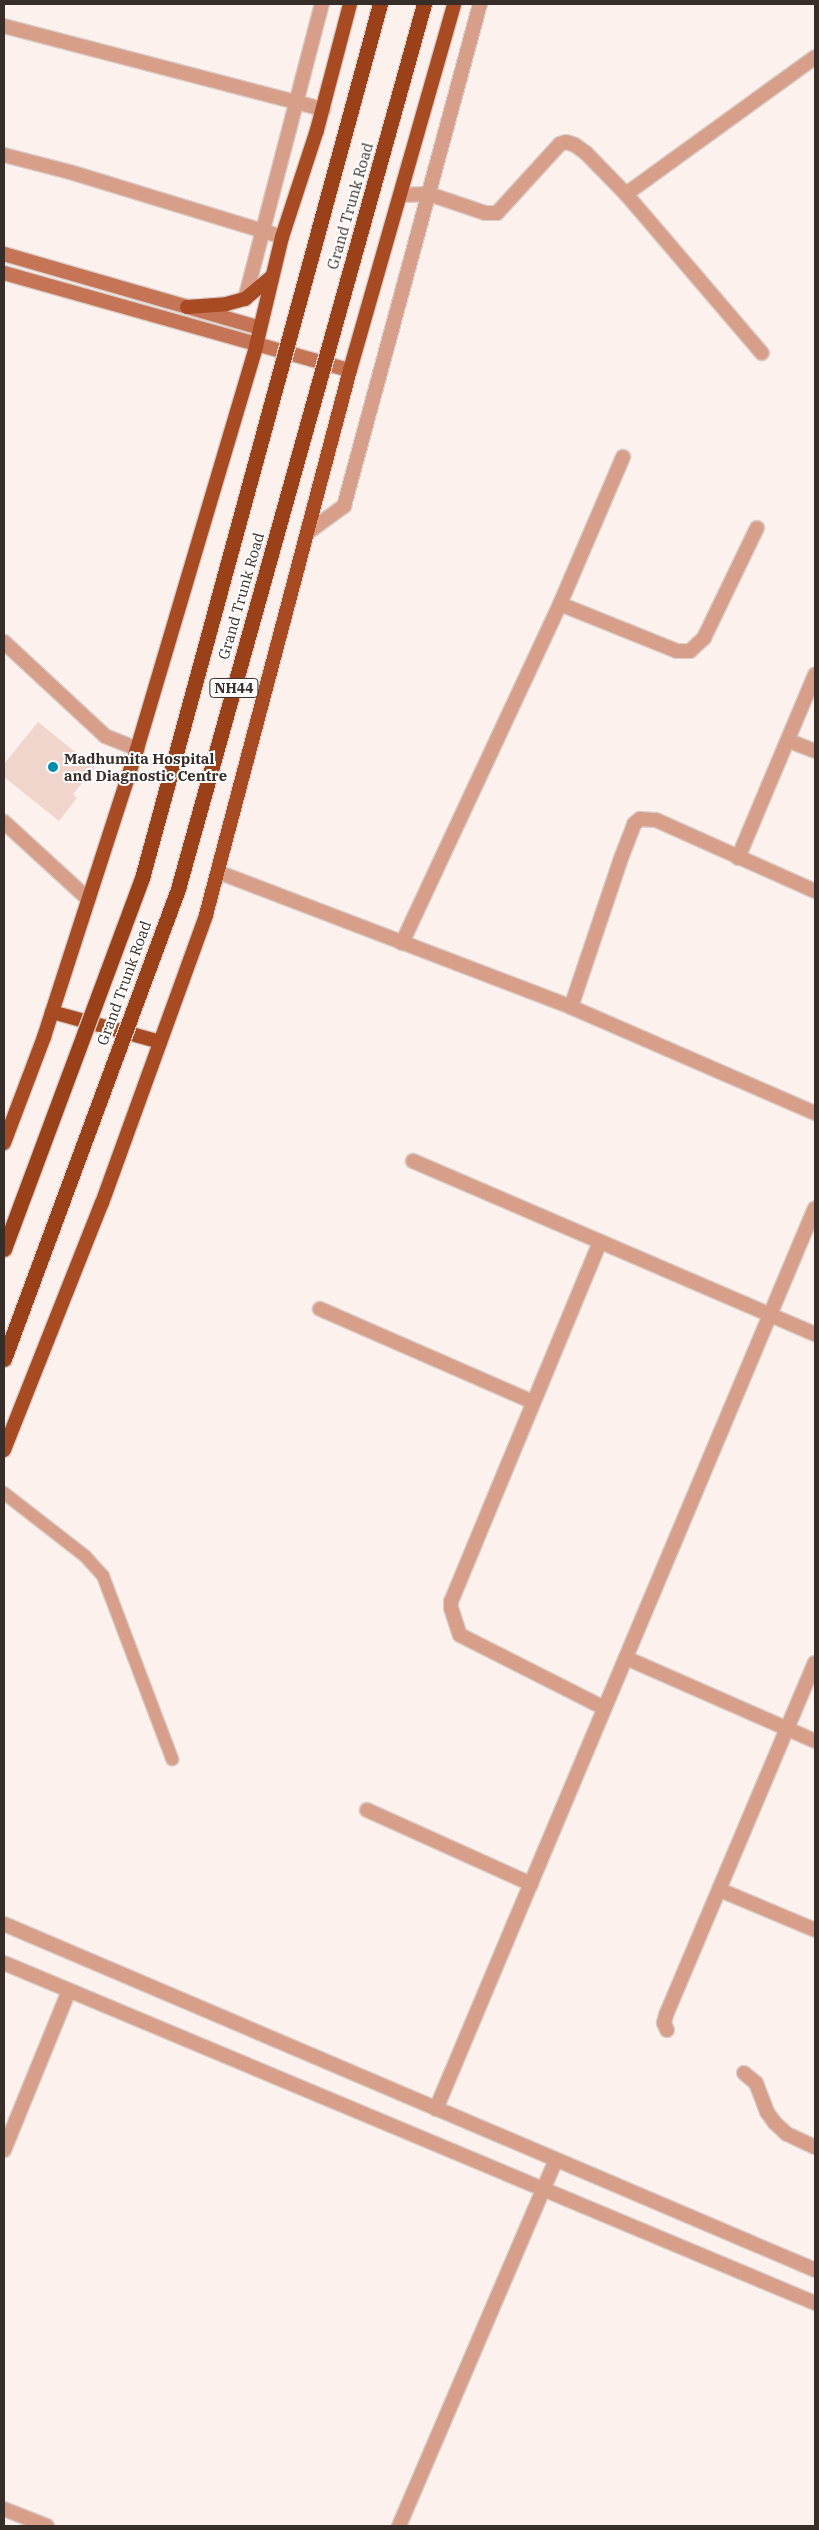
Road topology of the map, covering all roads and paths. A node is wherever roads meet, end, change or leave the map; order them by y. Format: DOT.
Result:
graph roads {
  1 [pos="322,4"];
  2 [pos="350,4"];
  3 [pos="380,4"];
  4 [pos="424,4"];
  5 [pos="454,4"];
  6 [pos="480,4"];
  7 [pos="4,26"];
  8 [pos="815,57"];
  9 [pos="296,102"];
  10 [pos="323,110"];
  11 [pos="4,155"];
  12 [pos="429,194"];
  13 [pos="626,194"];
  14 [pos="400,195"];
  15 [pos="262,230"];
  16 [pos="282,236"];
  17 [pos="4,254"];
  18 [pos="4,273"];
  19 [pos="273,275"];
  20 [pos="245,299"];
  21 [pos="187,307"];
  22 [pos="260,328"];
  23 [pos="256,346"];
  24 [pos="762,353"];
  25 [pos="350,370"];
  26 [pos="623,457"];
  27 [pos="757,528"];
  28 [pos="307,532"];
  29 [pos="560,604"];
  30 [pos="4,642"];
  31 [pos="815,676"];
  32 [pos="789,740"];
  33 [pos="137,749"];
  34 [pos="815,751"];
  35 [pos="4,822"];
  36 [pos="738,858"];
  37 [pos="218,872"];
  38 [pos="815,890"];
  39 [pos="88,899"];
  40 [pos="402,943"];
  41 [pos="571,1006"];
  42 [pos="52,1012"];
  43 [pos="160,1042"];
  44 [pos="815,1113"];
  45 [pos="4,1143"];
  46 [pos="413,1161"];
  47 [pos="815,1208"];
  48 [pos="600,1242"];
  49 [pos="4,1248"];
  50 [pos="320,1309"];
  51 [pos="771,1316"];
  52 [pos="815,1334"];
  53 [pos="4,1359"];
  54 [pos="533,1402"];
  55 [pos="4,1450"];
  56 [pos="4,1493"];
  57 [pos="626,1658"];
  58 [pos="815,1663"];
  59 [pos="604,1708"];
  60 [pos="788,1729"];
  61 [pos="815,1741"];
  62 [pos="172,1759"];
  63 [pos="367,1810"];
  64 [pos="531,1884"];
  65 [pos="720,1890"];
  66 [pos="4,1924"];
  67 [pos="815,1930"];
  68 [pos="4,1963"];
  69 [pos="69,1991"];
  70 [pos="667,2030"];
  71 [pos="744,2073"];
  72 [pos="436,2109"];
  73 [pos="815,2147"];
  74 [pos="4,2150"];
  75 [pos="556,2160"];
  76 [pos="543,2190"];
  77 [pos="815,2270"];
  78 [pos="815,2303"];
  79 [pos="4,2509"];
  80 [pos="47,2526"];
  81 [pos="400,2526"];
  1 -- 9 [label="street"];
  2 -- 10 [label="highway"];
  3 -- 49 [label="highway, Grand Trunk Road / NH44, bridge"];
  4 -- 53 [label="highway, Grand Trunk Road / NH44, bridge"];
  5 -- 14 [label="highway"];
  6 -- 12 [label="street"];
  7 -- 9 [label="street"];
  8 -- 13 [label="street"];
  9 -- 10 [label="street"];
  9 -- 15 [label="street"];
  10 -- 16 [label="highway"];
  11 -- 15 [label="street"];
  12 -- 13 [label="street"];
  12 -- 14 [label="street"];
  12 -- 28 [label="street"];
  13 -- 24 [label="street"];
  14 -- 25 [label="highway"];
  15 -- 16 [label="street"];
  15 -- 20 [label="street"];
  16 -- 19 [label="highway"];
  17 -- 21 [label="main road"];
  18 -- 23 [label="main road"];
  19 -- 20 [label="highway"];
  19 -- 22 [label="highway"];
  20 -- 21 [label="highway"];
  21 -- 22 [label="main road"];
  22 -- 23 [label="highway"];
  23 -- 25 [label="main road"];
  23 -- 33 [label="highway"];
  25 -- 28 [label="highway"];
  26 -- 29 [label="street"];
  27 -- 29 [label="street"];
  28 -- 37 [label="highway"];
  29 -- 40 [label="street"];
  30 -- 33 [label="street"];
  31 -- 32 [label="street"];
  32 -- 34 [label="street"];
  32 -- 36 [label="street"];
  33 -- 39 [label="highway"];
  35 -- 39 [label="street"];
  36 -- 38 [label="street"];
  36 -- 41 [label="street"];
  37 -- 40 [label="street"];
  37 -- 43 [label="highway"];
  39 -- 42 [label="highway"];
  40 -- 41 [label="street"];
  41 -- 44 [label="street"];
  42 -- 43 [label="highway"];
  42 -- 45 [label="highway"];
  43 -- 55 [label="highway"];
  46 -- 48 [label="street"];
  47 -- 51 [label="street"];
  48 -- 51 [label="street"];
  48 -- 54 [label="street"];
  50 -- 54 [label="street"];
  51 -- 52 [label="street"];
  51 -- 57 [label="street"];
  54 -- 59 [label="street"];
  56 -- 62 [label="lane"];
  57 -- 59 [label="street"];
  57 -- 60 [label="street"];
  58 -- 60 [label="street"];
  59 -- 64 [label="street"];
  60 -- 61 [label="street"];
  60 -- 65 [label="street"];
  63 -- 64 [label="street"];
  64 -- 72 [label="street"];
  65 -- 67 [label="street"];
  65 -- 70 [label="street"];
  66 -- 72 [label="street"];
  68 -- 69 [label="street"];
  69 -- 74 [label="street"];
  69 -- 76 [label="street"];
  71 -- 73 [label="street"];
  72 -- 75 [label="street"];
  75 -- 76 [label="street"];
  75 -- 77 [label="street"];
  76 -- 78 [label="street"];
  76 -- 81 [label="street"];
  79 -- 80 [label="street"];
}
